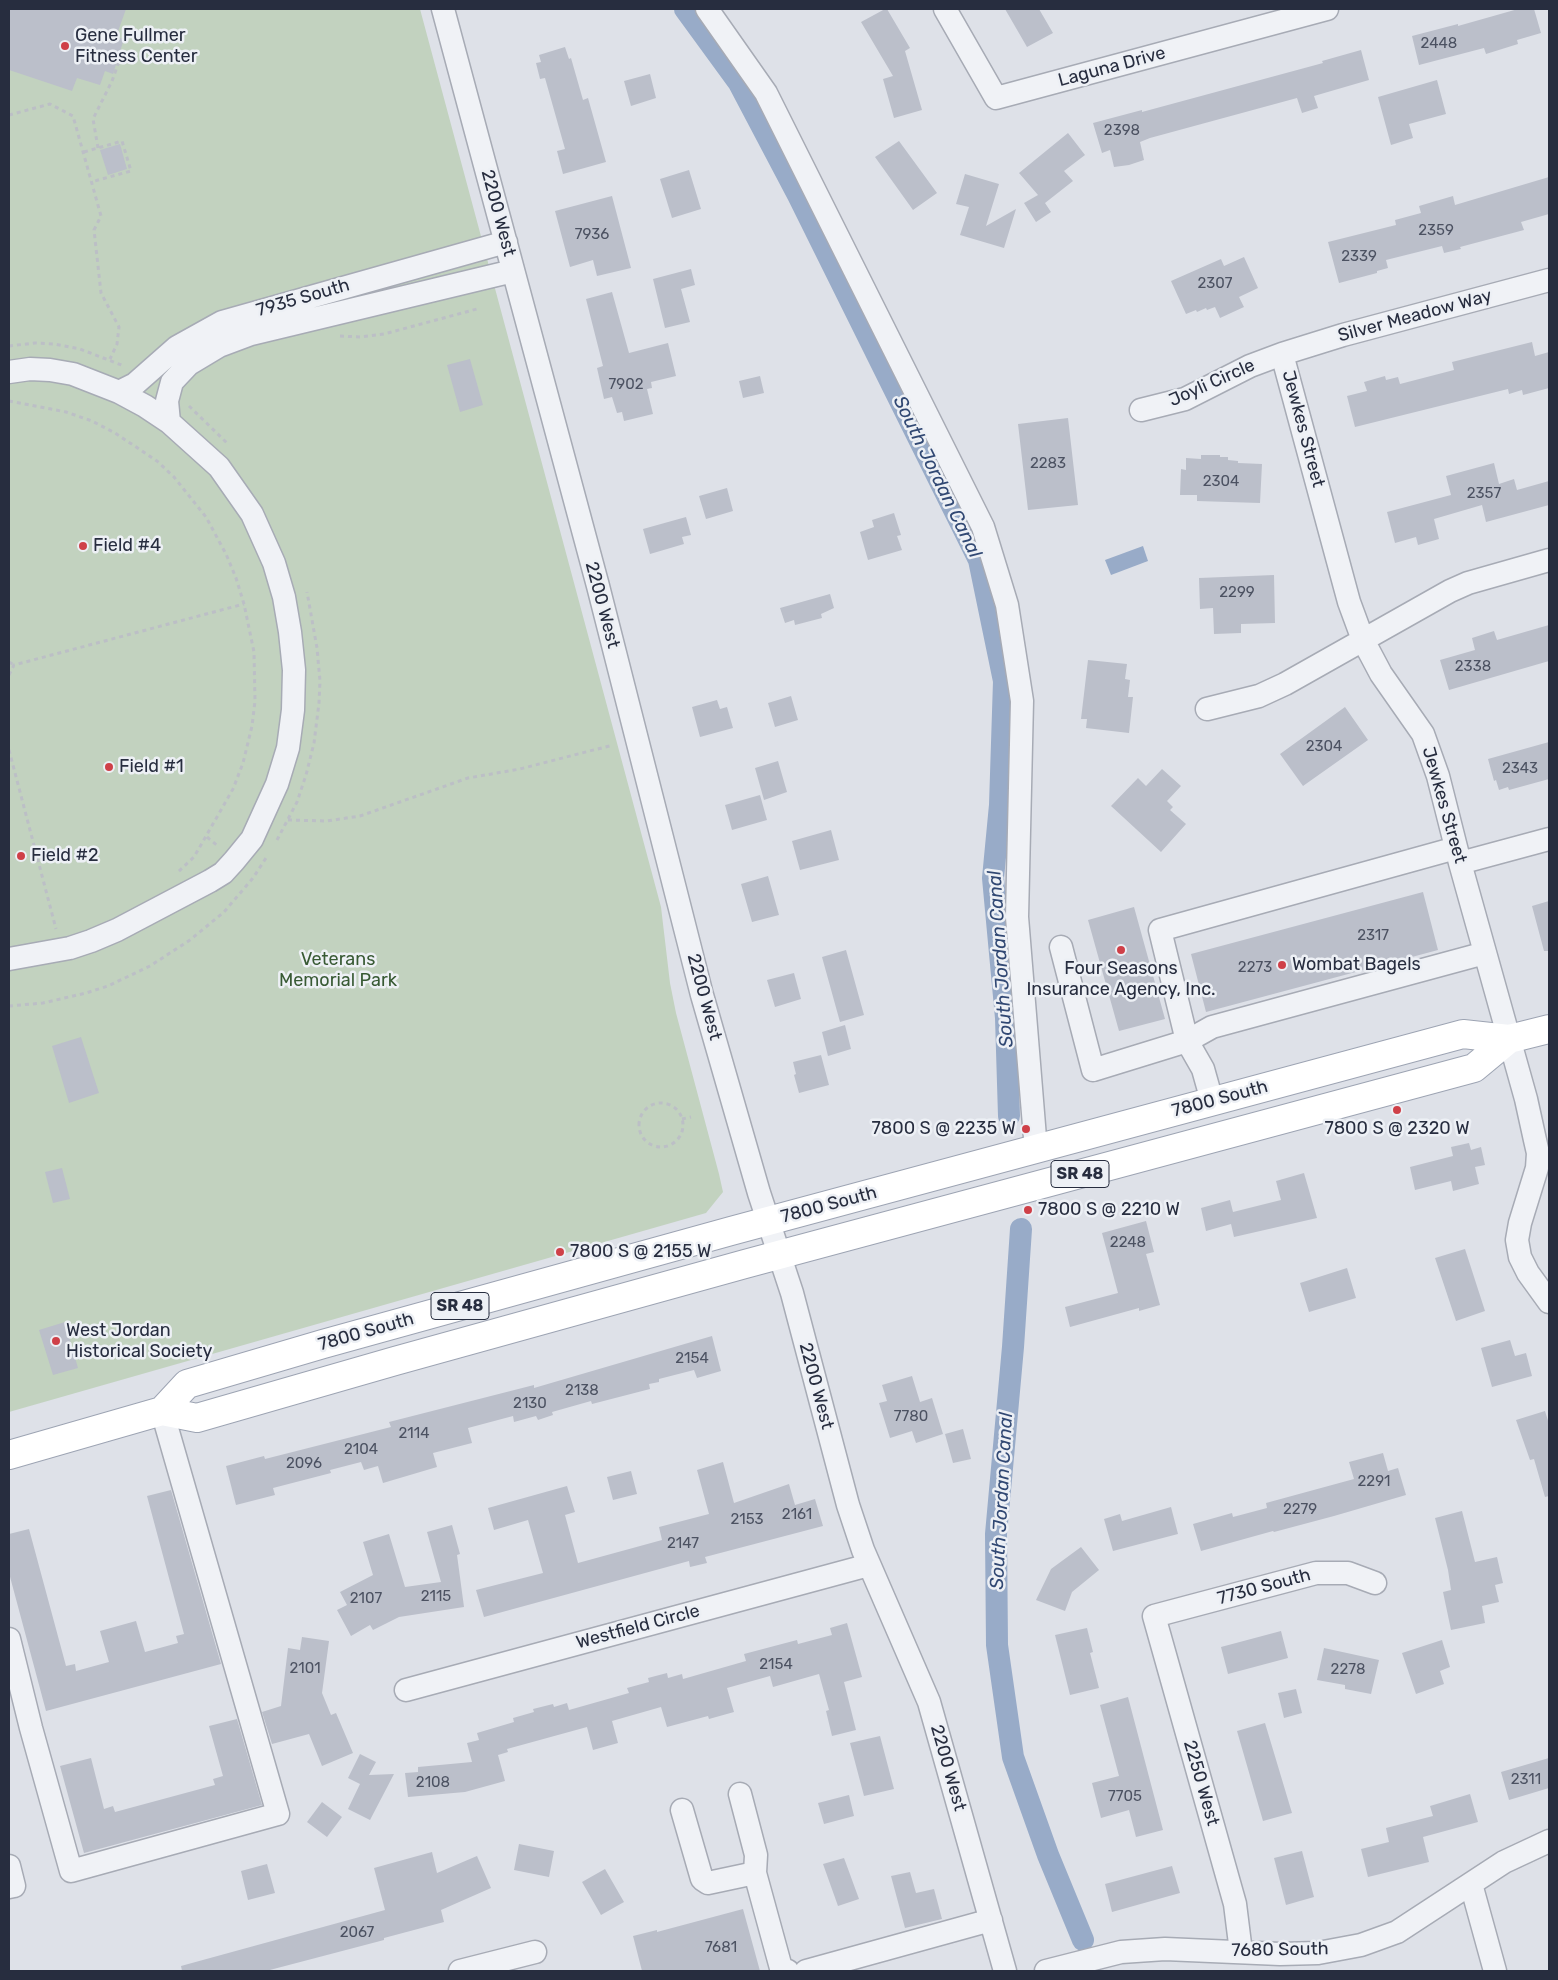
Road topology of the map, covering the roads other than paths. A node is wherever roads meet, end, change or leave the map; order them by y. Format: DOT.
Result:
graph roads {
  1 [pos="443,9"];
  2 [pos="707,9"];
  3 [pos="944,9"];
  4 [pos="1327,9"];
  5 [pos="506,242"];
  6 [pos="514,271"];
  7 [pos="1549,280"];
  8 [pos="1282,354"];
  9 [pos="9,372"];
  10 [pos="119,392"];
  11 [pos="1141,410"];
  12 [pos="169,422"];
  13 [pos="1549,560"];
  14 [pos="1363,640"];
  15 [pos="1207,710"];
  16 [pos="1549,839"];
  17 [pos="1458,855"];
  18 [pos="1061,947"];
  19 [pos="1485,953"];
  20 [pos="9,959"];
  21 [pos="1549,1029"];
  22 [pos="1509,1039"];
  23 [pos="1187,1041"];
  24 [pos="1212,1101"];
  25 [pos="1036,1150"];
  26 [pos="768,1221"];
  27 [pos="779,1256"];
  28 [pos="1549,1302"];
  29 [pos="162,1411"];
  30 [pos="9,1455"];
  31 [pos="869,1565"];
  32 [pos="1374,1583"];
  33 [pos="1154,1616"];
  34 [pos="9,1639"];
  35 [pos="406,1690"];
  36 [pos="740,1794"];
  37 [pos="682,1810"];
  38 [pos="1549,1841"];
  39 [pos="9,1866"];
  40 [pos="755,1873"];
  41 [pos="1471,1884"];
  42 [pos="9,1887"];
  43 [pos="991,1920"];
  44 [pos="535,1952"];
  45 [pos="1241,1952"];
  46 [pos="460,1971"];
  47 [pos="788,1971"];
  48 [pos="806,1971"];
  49 [pos="1005,1971"];
  50 [pos="1046,1971"];
  51 [pos="1495,1971"];
  1 -- 5 [label="street, 2200 West"];
  2 -- 25 [label="street"];
  3 -- 4 [label="street, Laguna Drive"];
  5 -- 6 [label="street, 2200 West"];
  5 -- 10 [label="street, 7935 South"];
  6 -- 12 [label="street, 7935 South"];
  6 -- 26 [label="street, 2200 West"];
  7 -- 8 [label="street, Silver Meadow Way"];
  8 -- 11 [label="street, Joyli Circle"];
  8 -- 14 [label="street, Jewkes Street"];
  9 -- 10 [label="street"];
  10 -- 12 [label="street"];
  12 -- 20 [label="street"];
  13 -- 14 [label="street"];
  14 -- 15 [label="street"];
  14 -- 17 [label="street, Jewkes Street"];
  16 -- 17 [label="street"];
  17 -- 19 [label="street, Jewkes Street"];
  17 -- 23 [label="street"];
  18 -- 23 [label="street"];
  19 -- 22 [label="street, Jewkes Street"];
  19 -- 23 [label="street"];
  21 -- 22 [label="main road, 7800 South / SR 48"];
  22 -- 24 [label="main road, 7800 South / SR 48"];
  22 -- 27 [label="main road, 7800 South / SR 48"];
  22 -- 28 [label="street, Jewkes Street"];
  23 -- 24 [label="street"];
  24 -- 25 [label="main road, 7800 South / SR 48"];
  25 -- 26 [label="main road, 7800 South / SR 48"];
  26 -- 27 [label="street, 2200 West"];
  26 -- 29 [label="main road, 7800 South / SR 48"];
  27 -- 29 [label="main road, 7800 South / SR 48"];
  27 -- 31 [label="street, 2200 West"];
  29 -- 30 [label="main road, 7800 South / SR 48"];
  29 -- 34 [label="street"];
  31 -- 35 [label="street, Westfield Circle"];
  31 -- 43 [label="street, 2200 West"];
  32 -- 33 [label="street, 7730 South"];
  33 -- 45 [label="street, 2250 West"];
  36 -- 40 [label="street"];
  37 -- 40 [label="street"];
  38 -- 41 [label="street, 7680 South"];
  39 -- 42 [label="street"];
  40 -- 47 [label="street"];
  41 -- 45 [label="street, 7680 South"];
  41 -- 51 [label="street"];
  43 -- 48 [label="street"];
  43 -- 49 [label="street, 2200 West"];
  44 -- 46 [label="street"];
  45 -- 50 [label="street, 7680 South"];
}
